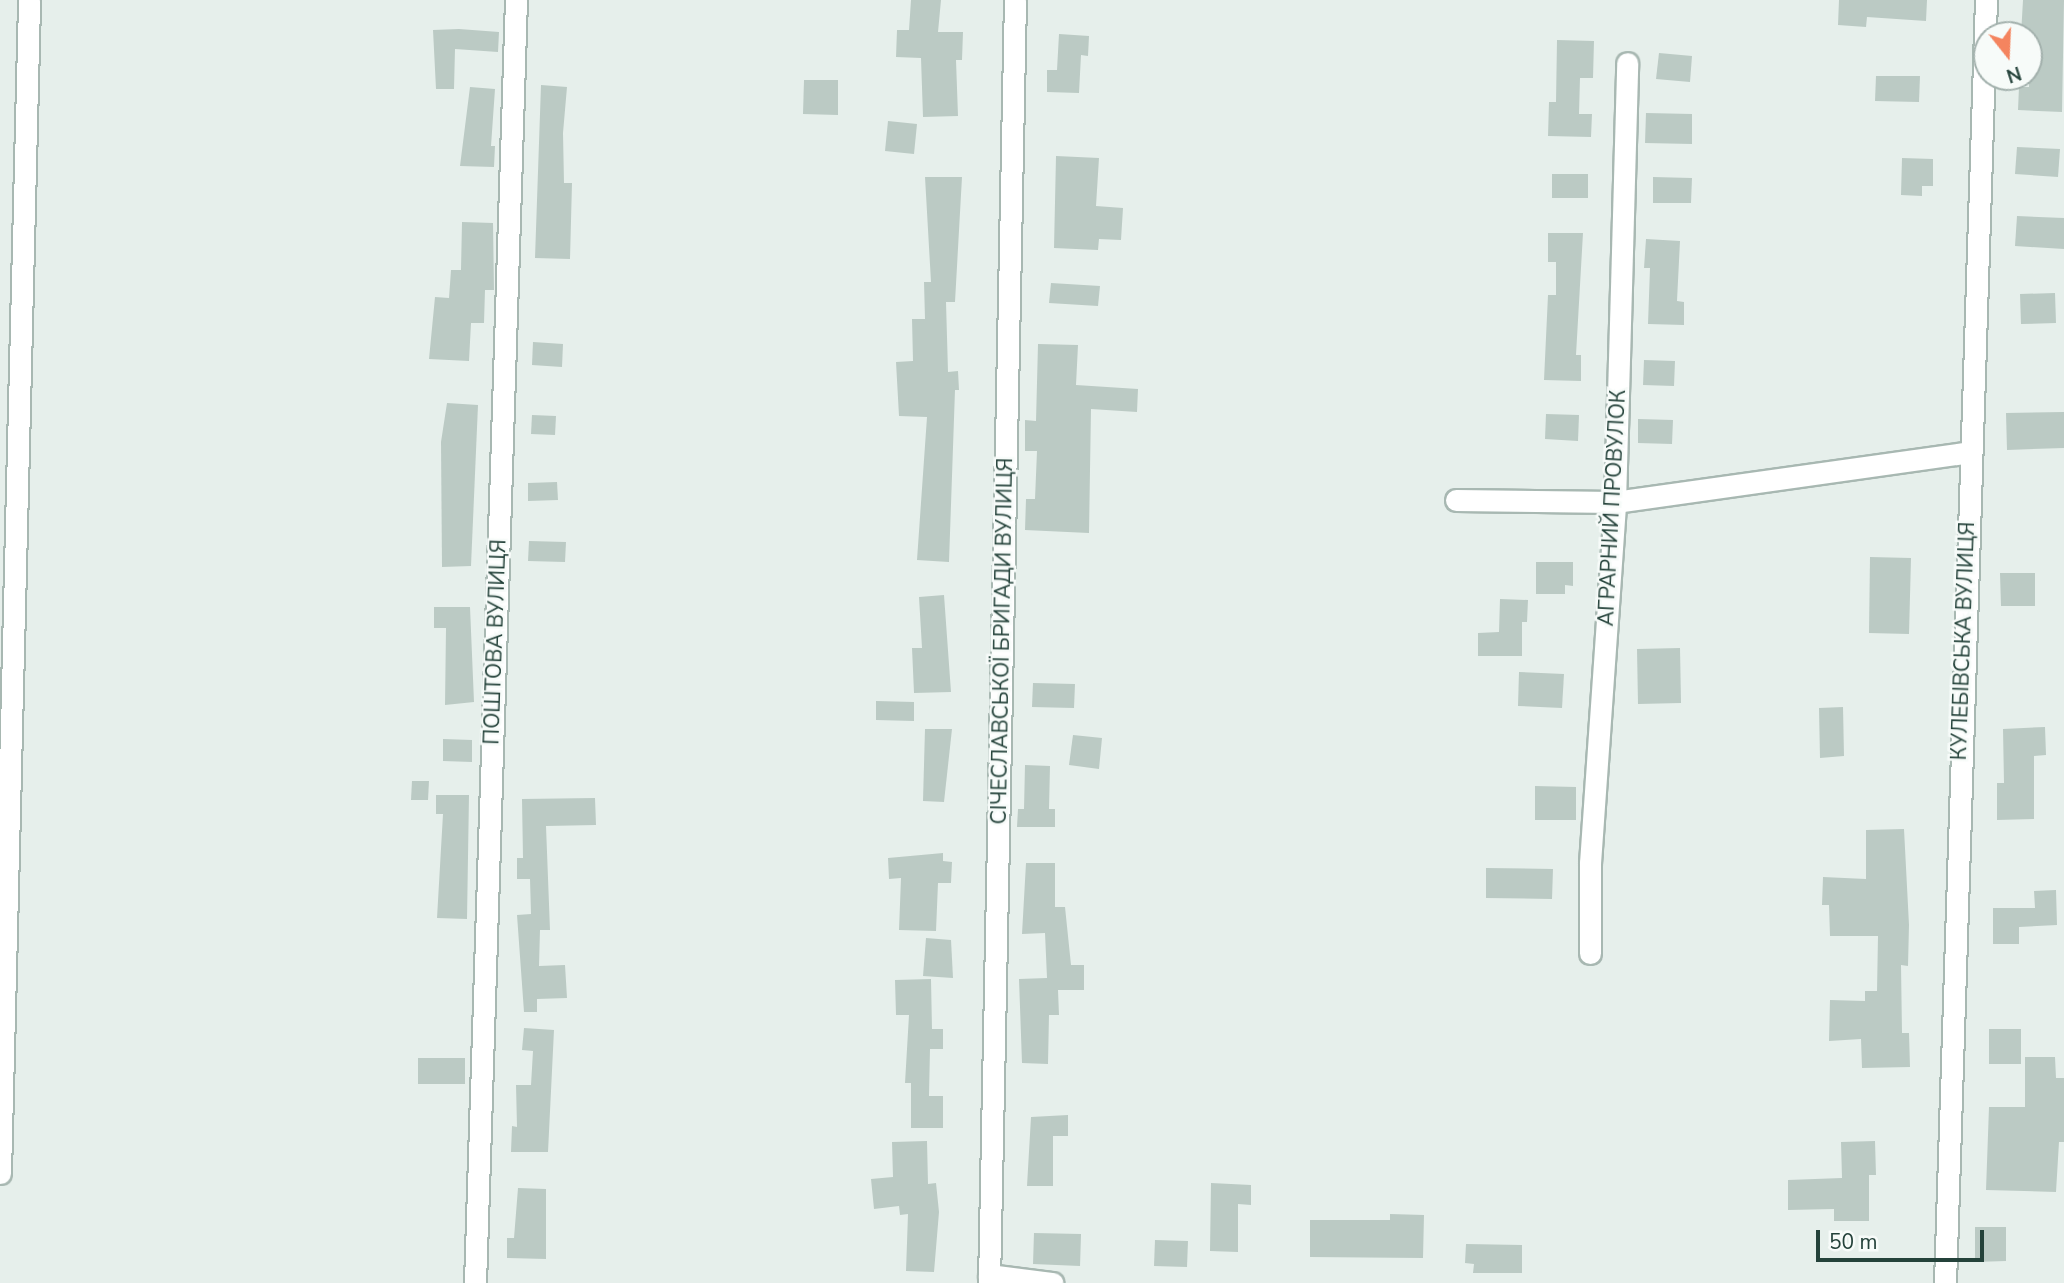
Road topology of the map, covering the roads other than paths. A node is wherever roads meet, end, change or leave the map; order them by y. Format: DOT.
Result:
graph roads {
  1 [pos="29,0"];
  2 [pos="516,0"];
  3 [pos="1015,0"];
  4 [pos="1986,0"];
  5 [pos="1627,63"];
  6 [pos="1969,452"];
  7 [pos="1455,500"];
  8 [pos="1615,502"];
  9 [pos="1590,953"];
  10 [pos="0,1173"];
  11 [pos="989,1279"];
  12 [pos="475,1283"];
  13 [pos="1052,1283"];
  14 [pos="1945,1283"];
  1 -- 10 [label="street"];
  2 -- 12 [label="street, ПОШТОВА ВУЛИЦЯ"];
  3 -- 11 [label="street, СІЧЕСЛАВСЬКОЇ БРИГАДИ ВУЛИЦЯ"];
  4 -- 6 [label="street, КУЛЕБІВСЬКА ВУЛИЦЯ"];
  5 -- 8 [label="street, АГРАРНИЙ ПРОВУЛОК"];
  6 -- 8 [label="street"];
  6 -- 14 [label="street, КУЛЕБІВСЬКА ВУЛИЦЯ"];
  7 -- 8 [label="street"];
  8 -- 9 [label="street, АГРАРНИЙ ПРОВУЛОК"];
  11 -- 13 [label="street"];
}
